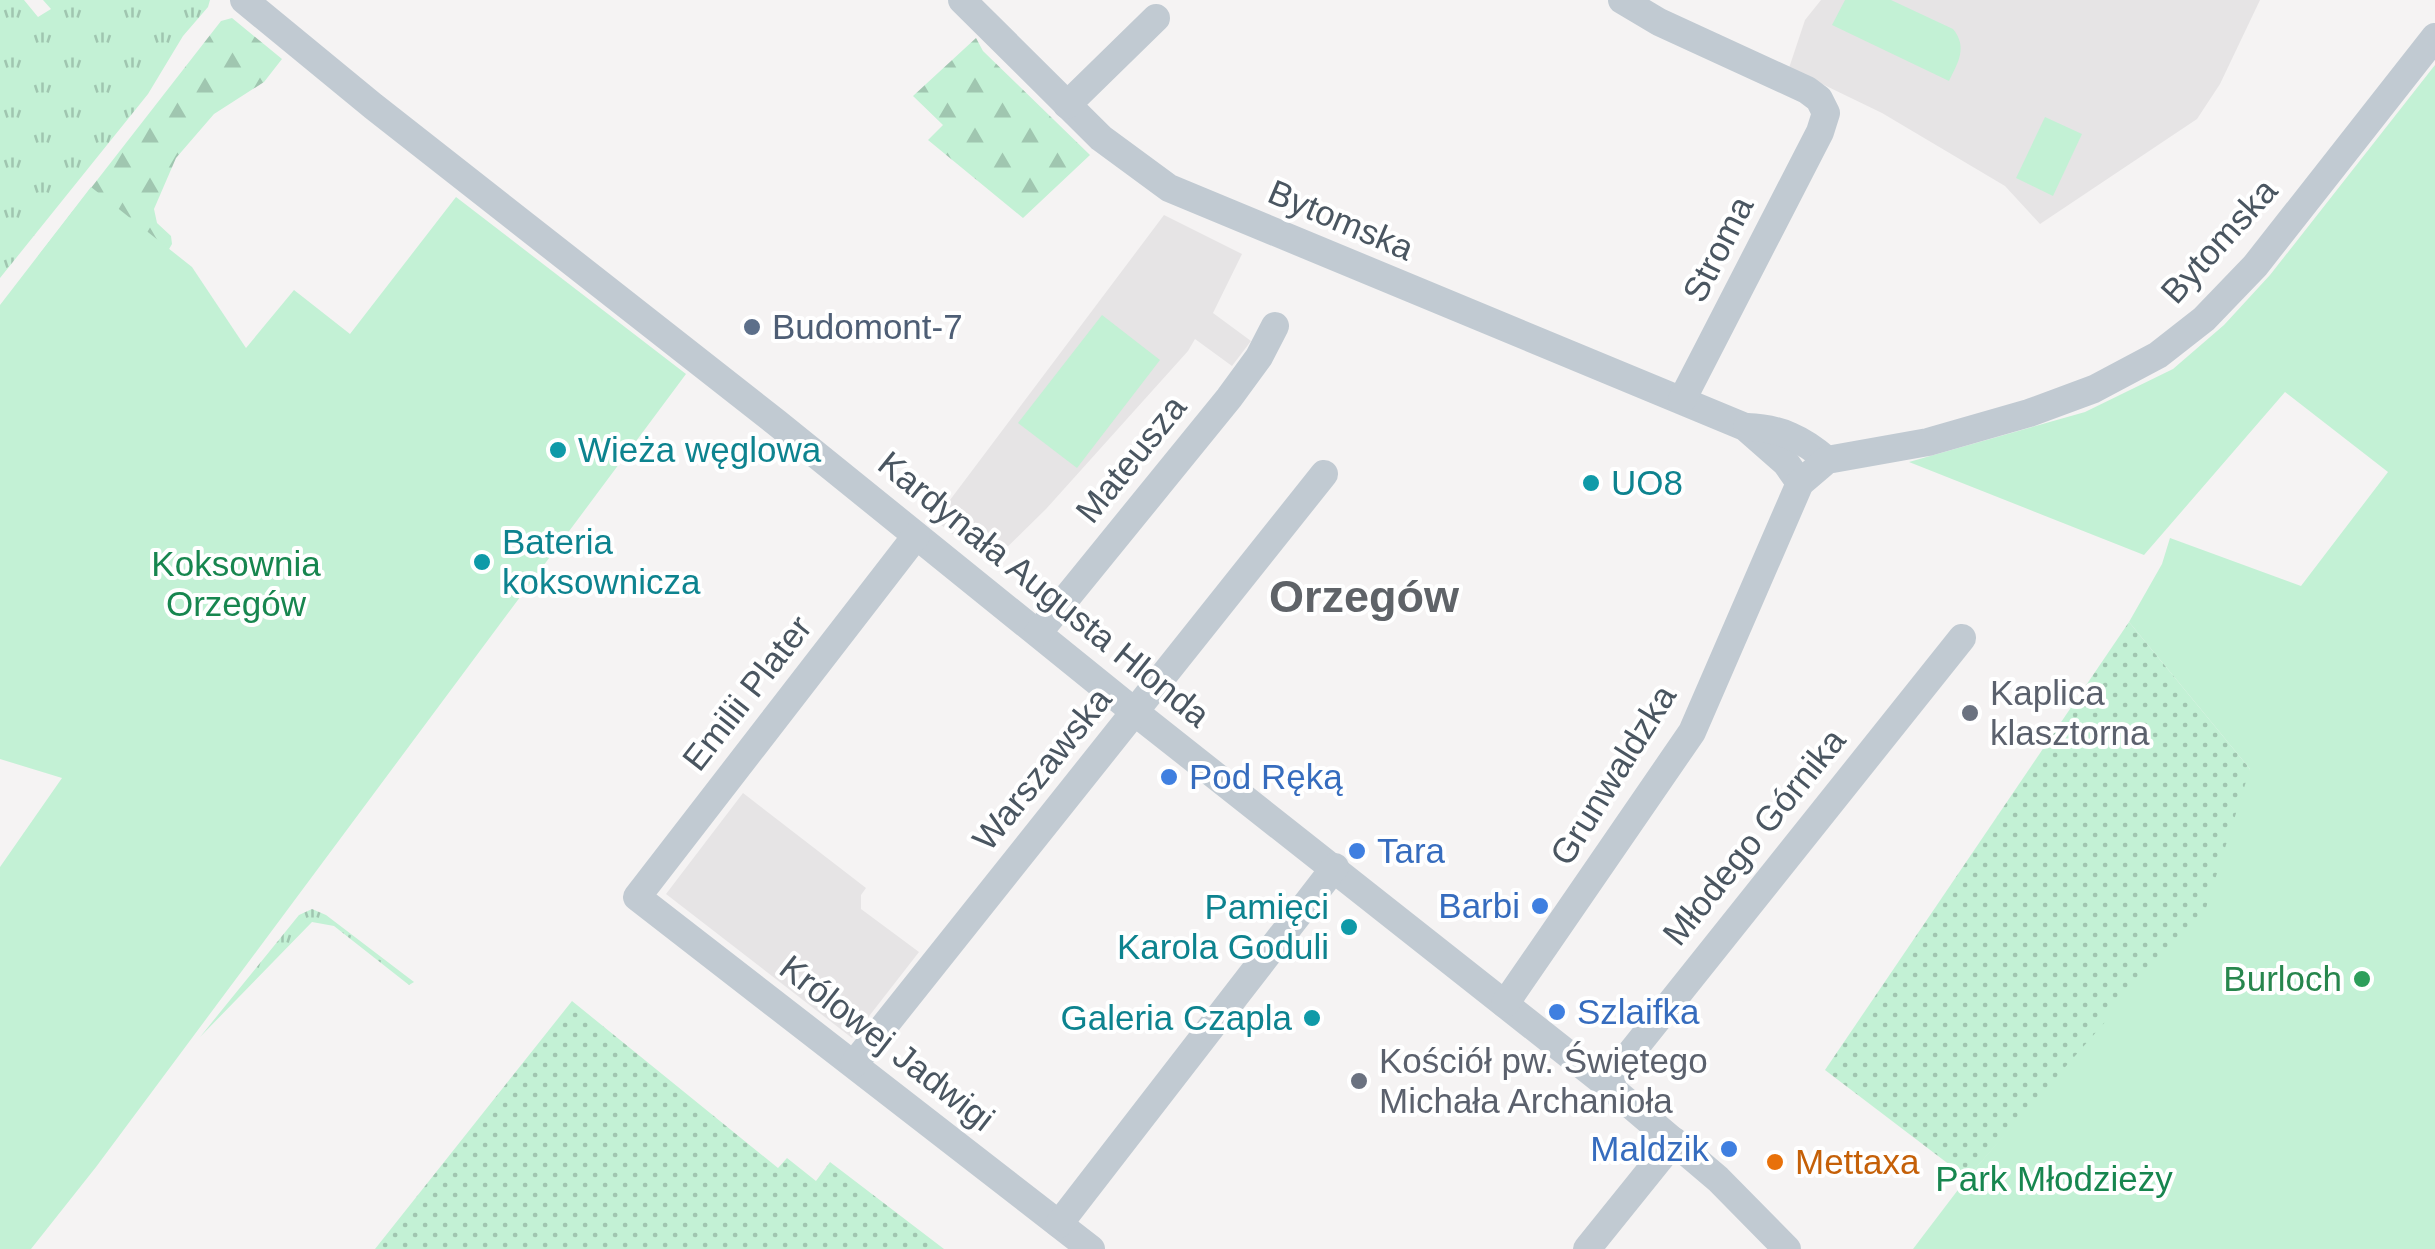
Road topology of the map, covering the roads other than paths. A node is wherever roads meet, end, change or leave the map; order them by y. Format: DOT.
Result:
graph roads {
  1 [pos="244,0"];
  2 [pos="962,0"];
  3 [pos="1622,0"];
  4 [pos="1156,18"];
  5 [pos="2435,37"];
  6 [pos="1066,104"];
  7 [pos="1275,326"];
  8 [pos="1682,400"];
  9 [pos="1814,470"];
  10 [pos="1324,474"];
  11 [pos="916,536"];
  12 [pos="1038,633"];
  13 [pos="1962,638"];
  14 [pos="1136,713"];
  15 [pos="1335,867"];
  16 [pos="637,897"];
  17 [pos="1506,1004"];
  18 [pos="854,1064"];
  19 [pos="1606,1084"];
  20 [pos="1674,1141"];
  21 [pos="1059,1224"];
  22 [pos="1091,1249"];
  23 [pos="1588,1249"];
  24 [pos="1787,1249"];
  1 -- 11 [label="street, Kardynała Augusta Hlonda"];
  2 -- 6 [label="street, Bytomska"];
  3 -- 8 [label="street, Stroma"];
  4 -- 6 [label="street"];
  5 -- 9 [label="street, Bytomska"];
  6 -- 8 [label="street, Bytomska"];
  7 -- 12 [label="street, Mateusza"];
  8 -- 9 [label="street, Bytomska"];
  9 -- 17 [label="street, Grunwaldzka"];
  10 -- 14 [label="street, Warszawska"];
  11 -- 12 [label="street, Kardynała Augusta Hlonda"];
  11 -- 16 [label="street, Emilii Plater"];
  12 -- 14 [label="street, Kardynała Augusta Hlonda"];
  13 -- 19 [label="street, Młodego Górnika"];
  14 -- 15 [label="street, Kardynała Augusta Hlonda"];
  14 -- 18 [label="street, Warszawska"];
  15 -- 17 [label="street, Kardynała Augusta Hlonda"];
  15 -- 21 [label="street"];
  16 -- 18 [label="street, Królowej Jadwigi"];
  17 -- 19 [label="street, Kardynała Augusta Hlonda"];
  18 -- 21 [label="street, Królowej Jadwigi"];
  19 -- 20 [label="street, Kardynała Augusta Hlonda"];
  20 -- 23 [label="street"];
  20 -- 24 [label="street, Kardynała Augusta Hlonda"];
  21 -- 22 [label="street, Królowej Jadwigi"];
}
